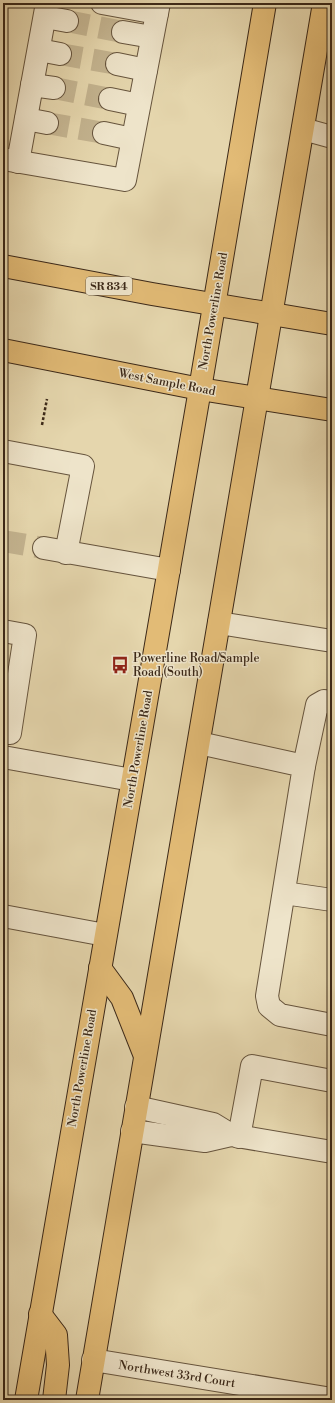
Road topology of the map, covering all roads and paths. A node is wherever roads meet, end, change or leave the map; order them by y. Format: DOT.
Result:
graph roads {
  1 [pos="102,3"];
  2 [pos="265,3"];
  3 [pos="324,3"];
  4 [pos="158,8"];
  5 [pos="46,10"];
  6 [pos="67,21"];
  7 [pos="123,32"];
  8 [pos="152,37"];
  9 [pos="39,50"];
  10 [pos="60,54"];
  11 [pos="117,64"];
  12 [pos="146,70"];
  13 [pos="32,84"];
  14 [pos="54,88"];
  15 [pos="110,99"];
  16 [pos="139,104"];
  17 [pos="26,119"];
  18 [pos="47,123"];
  19 [pos="303,130"];
  20 [pos="104,133"];
  21 [pos="332,137"];
  22 [pos="132,138"];
  23 [pos="11,161"];
  24 [pos="3,266"];
  25 [pos="214,305"];
  26 [pos="272,314"];
  27 [pos="332,324"];
  28 [pos="3,350"];
  29 [pos="200,389"];
  30 [pos="258,398"];
  31 [pos="47,399"];
  32 [pos="332,410"];
  33 [pos="42,425"];
  34 [pos="3,451"];
  35 [pos="44,548"];
  36 [pos="66,553"];
  37 [pos="169,570"];
  38 [pos="219,623"];
  39 [pos="3,632"];
  40 [pos="332,641"];
  41 [pos="332,703"];
  42 [pos="3,732"];
  43 [pos="198,743"];
  44 [pos="3,757"];
  45 [pos="304,766"];
  46 [pos="132,780"];
  47 [pos="284,893"];
  48 [pos="332,900"];
  49 [pos="3,916"];
  50 [pos="106,935"];
  51 [pos="100,968"];
  52 [pos="332,1025"];
  53 [pos="145,1056"];
  54 [pos="332,1081"];
  55 [pos="136,1107"];
  56 [pos="132,1131"];
  57 [pos="235,1136"];
  58 [pos="332,1152"];
  59 [pos="40,1314"];
  60 [pos="93,1360"];
  61 [pos="332,1399"];
  62 [pos="26,1400"];
  63 [pos="54,1400"];
  64 [pos="87,1400"];
  1 -- 4 [label="street"];
  2 -- 25 [label="main road, North Powerline Road"];
  3 -- 19 [label="main road"];
  4 -- 8 [label="street"];
  5 -- 6 [label="street"];
  5 -- 9 [label="street"];
  7 -- 8 [label="street"];
  8 -- 12 [label="street"];
  9 -- 10 [label="street"];
  9 -- 13 [label="street"];
  11 -- 12 [label="street"];
  12 -- 16 [label="street"];
  13 -- 14 [label="street"];
  13 -- 17 [label="street"];
  15 -- 16 [label="street"];
  16 -- 22 [label="street"];
  17 -- 18 [label="street"];
  17 -- 23 [label="street"];
  19 -- 21 [label="street"];
  19 -- 26 [label="main road"];
  20 -- 22 [label="street"];
  22 -- 23 [label="street"];
  24 -- 25 [label="main road, SR 834"];
  25 -- 26 [label="main road, SR 834"];
  25 -- 29 [label="main road, North Powerline Road"];
  26 -- 27 [label="main road, SR 834"];
  26 -- 30 [label="main road"];
  28 -- 29 [label="main road, West Sample Road"];
  29 -- 30 [label="main road, West Sample Road"];
  29 -- 37 [label="main road, North Powerline Road"];
  30 -- 32 [label="main road, West Sample Road"];
  30 -- 38 [label="main road"];
  31 -- 33 [label="path"];
  34 -- 36 [label="street"];
  35 -- 36 [label="street"];
  36 -- 37 [label="street"];
  37 -- 46 [label="main road, North Powerline Road"];
  38 -- 40 [label="street"];
  38 -- 43 [label="main road"];
  39 -- 42 [label="street"];
  41 -- 45 [label="street"];
  43 -- 45 [label="street"];
  43 -- 53 [label="main road"];
  44 -- 46 [label="street"];
  45 -- 47 [label="street"];
  46 -- 50 [label="main road, North Powerline Road"];
  47 -- 48 [label="street"];
  47 -- 52 [label="street"];
  49 -- 50 [label="street"];
  50 -- 51 [label="main road, North Powerline Road"];
  51 -- 53 [label="main road"];
  51 -- 59 [label="main road, North Powerline Road"];
  53 -- 55 [label="main road"];
  54 -- 57 [label="street"];
  55 -- 56 [label="main road"];
  55 -- 57 [label="street"];
  56 -- 57 [label="street"];
  56 -- 60 [label="main road"];
  57 -- 58 [label="street"];
  59 -- 62 [label="main road, North Powerline Road"];
  59 -- 63 [label="main road"];
  60 -- 61 [label="street, Northwest 33rd Court"];
  60 -- 64 [label="main road"];
}
